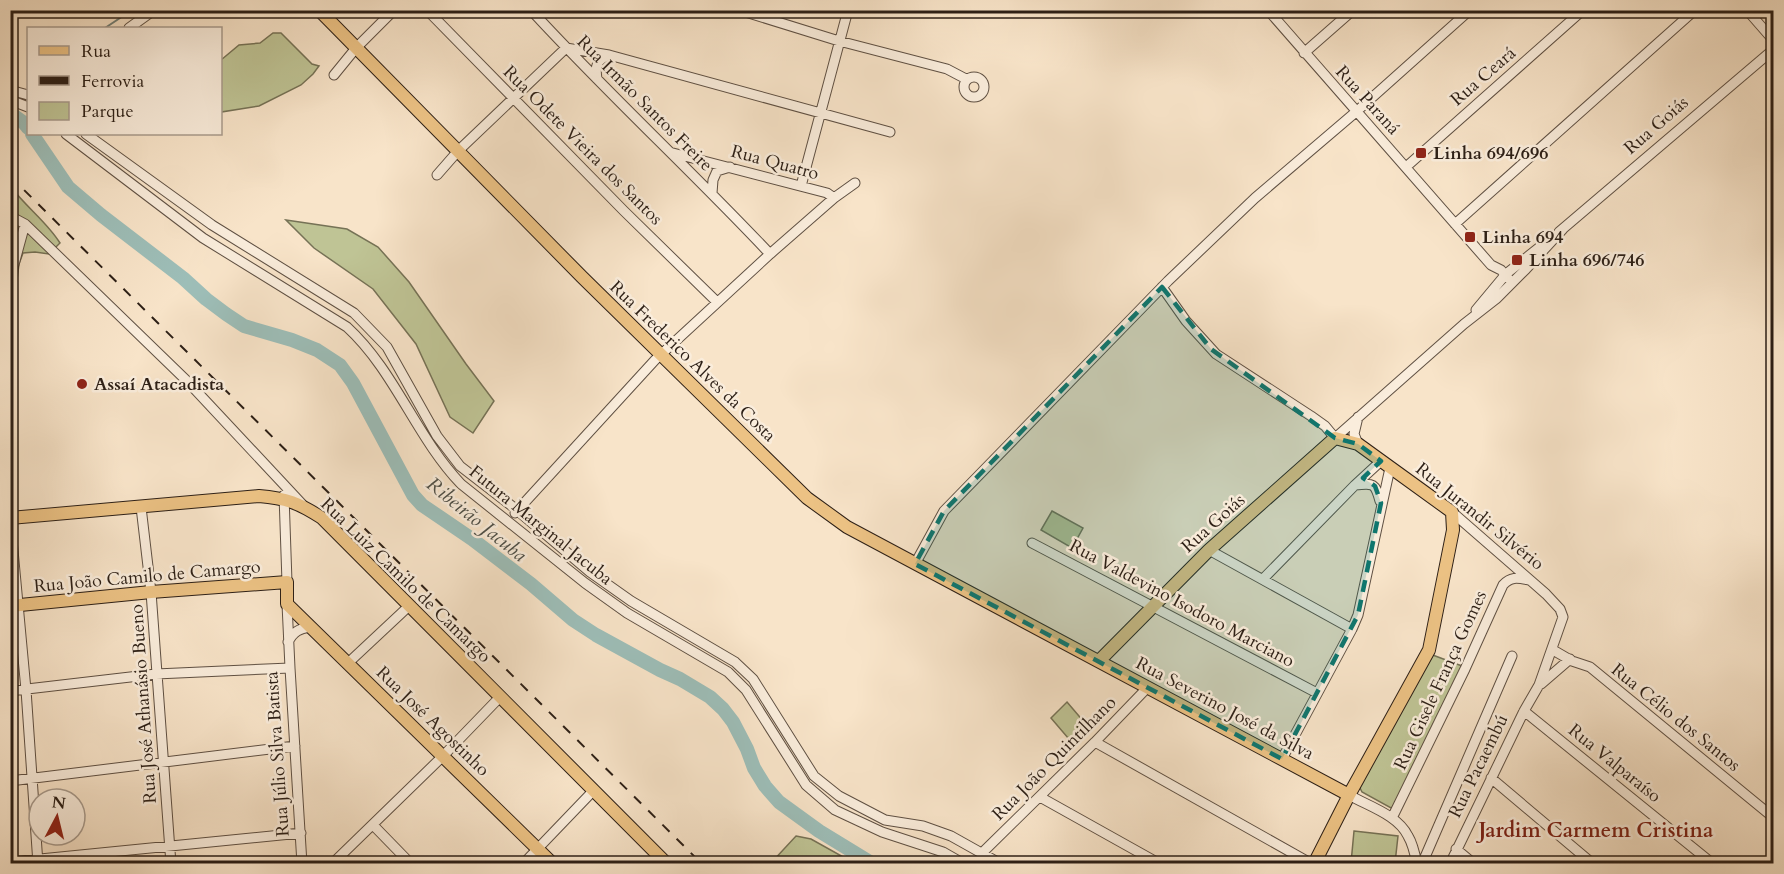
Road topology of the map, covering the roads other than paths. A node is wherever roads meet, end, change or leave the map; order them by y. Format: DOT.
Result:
graph roads {
  1 [pos="154,10"];
  2 [pos="319,10"];
  3 [pos="394,10"];
  4 [pos="426,10"];
  5 [pos="531,10"];
  6 [pos="739,10"];
  7 [pos="848,10"];
  8 [pos="1268,10"];
  9 [pos="1353,10"];
  10 [pos="1470,10"];
  11 [pos="1583,10"];
  12 [pos="1695,10"];
  13 [pos="1747,10"];
  14 [pos="130,27"];
  15 [pos="839,41"];
  16 [pos="1773,41"];
  17 [pos="356,48"];
  18 [pos="566,48"];
  19 [pos="1773,49"];
  20 [pos="1305,53"];
  21 [pos="609,55"];
  22 [pos="334,75"];
  23 [pos="597,79"];
  24 [pos="966,79"];
  25 [pos="14,96"];
  26 [pos="514,99"];
  27 [pos="27,105"];
  28 [pos="1356,111"];
  29 [pos="820,113"];
  30 [pos="890,132"];
  31 [pos="67,135"];
  32 [pos="87,135"];
  33 [pos="458,151"];
  34 [pos="671,152"];
  35 [pos="1406,166"];
  36 [pos="730,167"];
  37 [pos="437,175"];
  38 [pos="855,183"];
  39 [pos="801,186"];
  40 [pos="712,193"];
  41 [pos="834,198"];
  42 [pos="10,216"];
  43 [pos="25,224"];
  44 [pos="1455,224"];
  45 [pos="1563,229"];
  46 [pos="770,254"];
  47 [pos="1491,265"];
  48 [pos="1506,274"];
  49 [pos="10,279"];
  50 [pos="1498,284"];
  51 [pos="1162,287"];
  52 [pos="1508,288"];
  53 [pos="717,302"];
  54 [pos="1464,324"];
  55 [pos="660,355"];
  56 [pos="1358,417"];
  57 [pos="1335,438"];
  58 [pos="1358,444"];
  59 [pos="1385,465"];
  60 [pos="283,484"];
  61 [pos="1355,484"];
  62 [pos="284,499"];
  63 [pos="1381,503"];
  64 [pos="303,506"];
  65 [pos="141,507"];
  66 [pos="517,510"];
  67 [pos="1452,512"];
  68 [pos="10,518"];
  69 [pos="508,522"];
  70 [pos="1032,543"];
  71 [pos="1209,550"];
  72 [pos="915,564"];
  73 [pos="1263,579"];
  74 [pos="1532,581"];
  75 [pos="287,582"];
  76 [pos="151,592"];
  77 [pos="287,604"];
  78 [pos="15,606"];
  79 [pos="409,606"];
  80 [pos="1153,606"];
  81 [pos="310,627"];
  82 [pos="1352,629"];
  83 [pos="288,642"];
  84 [pos="1553,650"];
  85 [pos="1512,656"];
  86 [pos="1570,659"];
  87 [pos="1099,661"];
  88 [pos="347,664"];
  89 [pos="290,668"];
  90 [pos="156,674"];
  91 [pos="1539,686"];
  92 [pos="1148,687"];
  93 [pos="26,690"];
  94 [pos="10,691"];
  95 [pos="1317,693"];
  96 [pos="500,697"];
  97 [pos="1524,711"];
  98 [pos="1095,742"];
  99 [pos="295,746"];
  100 [pos="443,756"];
  101 [pos="1282,759"];
  102 [pos="163,761"];
  103 [pos="1491,778"];
  104 [pos="33,779"];
  105 [pos="10,781"];
  106 [pos="1334,786"];
  107 [pos="594,790"];
  108 [pos="1349,795"];
  109 [pos="1040,796"];
  110 [pos="1341,810"];
  111 [pos="1392,818"];
  112 [pos="1773,818"];
  113 [pos="373,825"];
  114 [pos="301,833"];
  115 [pos="170,846"];
  116 [pos="971,847"];
  117 [pos="538,848"];
  118 [pos="1456,849"];
  119 [pos="982,853"];
  120 [pos="991,861"];
  121 [pos="10,862"];
  122 [pos="38,862"];
  123 [pos="963,863"];
  124 [pos="171,864"];
  125 [pos="302,864"];
  126 [pos="332,864"];
  127 [pos="411,864"];
  128 [pos="523,864"];
  129 [pos="553,864"];
  130 [pos="667,864"];
  131 [pos="1001,864"];
  132 [pos="1160,864"];
  133 [pos="1313,864"];
  134 [pos="1417,864"];
  135 [pos="1422,864"];
  136 [pos="1450,864"];
  137 [pos="1474,864"];
  138 [pos="1593,864"];
  139 [pos="1713,864"];
  1 -- 14 [label="street"];
  2 -- 17 [label="main road, Rua Frederico Alves da Costa"];
  3 -- 17 [label="street"];
  4 -- 26 [label="street, Rua Odete Vieira dos Santos"];
  5 -- 18 [label="street, Rua Irmão Santos Freire"];
  6 -- 15 [label="street"];
  7 -- 15 [label="street"];
  8 -- 20 [label="street, Rua Paraná"];
  9 -- 20 [label="street"];
  10 -- 28 [label="street"];
  11 -- 35 [label="street, Rua Ceará"];
  12 -- 44 [label="street"];
  13 -- 16 [label="street"];
  15 -- 24 [label="street"];
  15 -- 29 [label="street"];
  17 -- 22 [label="street"];
  17 -- 33 [label="main road, Rua Frederico Alves da Costa"];
  18 -- 21 [label="street"];
  18 -- 23 [label="street, Rua Irmão Santos Freire"];
  18 -- 26 [label="street"];
  19 -- 45 [label="street, Rua Goiás"];
  20 -- 28 [label="street, Rua Paraná"];
  21 -- 23 [label="street"];
  21 -- 29 [label="street"];
  23 -- 34 [label="street, Rua Irmão Santos Freire"];
  25 -- 27 [label="street"];
  26 -- 33 [label="street"];
  26 -- 53 [label="street, Rua Odete Vieira dos Santos"];
  28 -- 35 [label="street, Rua Paraná"];
  28 -- 51 [label="street"];
  29 -- 30 [label="street"];
  29 -- 39 [label="street"];
  31 -- 69 [label="street, Futura Marginal Jacuba"];
  32 -- 66 [label="street, Futura Marginal Jacuba"];
  33 -- 37 [label="street"];
  33 -- 55 [label="main road, Rua Frederico Alves da Costa"];
  34 -- 36 [label="street, Rua Quatro"];
  34 -- 40 [label="street, Rua Irmão Santos Freire"];
  35 -- 44 [label="street, Rua Paraná"];
  36 -- 39 [label="street, Rua Quatro"];
  36 -- 40 [label="street, Rua Irmão Santos Freire"];
  38 -- 41 [label="street"];
  39 -- 41 [label="street, Rua Quatro"];
  40 -- 46 [label="street, Rua Irmão Santos Freire"];
  41 -- 46 [label="street"];
  42 -- 43 [label="street"];
  43 -- 49 [label="street"];
  43 -- 60 [label="street"];
  44 -- 47 [label="street, Rua Paraná"];
  45 -- 48 [label="street, Rua Goiás"];
  45 -- 52 [label="street, Rua Goiás"];
  46 -- 53 [label="street"];
  47 -- 48 [label="street, Rua Paraná"];
  47 -- 50 [label="street, Rua Paraná"];
  48 -- 50 [label="street, Rua Goiás"];
  48 -- 52 [label="street"];
  50 -- 52 [label="street"];
  50 -- 54 [label="street, Rua Goiás"];
  51 -- 57 [label="street"];
  51 -- 72 [label="street"];
  52 -- 54 [label="street, Rua Goiás"];
  53 -- 55 [label="street"];
  54 -- 56 [label="street, Rua Goiás"];
  55 -- 66 [label="street"];
  55 -- 72 [label="main road, Rua Frederico Alves da Costa"];
  56 -- 57 [label="street, Rua Goiás"];
  56 -- 58 [label="street"];
  57 -- 58 [label="main road, Rua Jurandir Silvério"];
  57 -- 71 [label="main road, Rua Goiás"];
  58 -- 59 [label="main road, Rua Jurandir Silvério"];
  59 -- 61 [label="street"];
  59 -- 63 [label="street"];
  59 -- 67 [label="main road, Rua Jurandir Silvério"];
  60 -- 62 [label="street, Rua Júlio Silva Batista"];
  60 -- 64 [label="street"];
  61 -- 63 [label="street"];
  61 -- 73 [label="street"];
  62 -- 64 [label="main road, Rua Luiz Camilo de Camargo"];
  62 -- 65 [label="main road, Rua Luiz Camilo de Camargo"];
  62 -- 75 [label="street, Rua Júlio Silva Batista"];
  63 -- 82 [label="street"];
  64 -- 79 [label="main road, Rua Luiz Camilo de Camargo"];
  65 -- 68 [label="main road, Rua Luiz Camilo de Camargo"];
  65 -- 76 [label="street, Rua José Athanásio Bueno"];
  66 -- 69 [label="street"];
  66 -- 116 [label="street, Futura Marginal Jacuba"];
  67 -- 74 [label="street, Rua Jurandir Silvério"];
  67 -- 108 [label="main road"];
  68 -- 78 [label="street"];
  69 -- 123 [label="street, Futura Marginal Jacuba"];
  70 -- 80 [label="street, Rua Valdevino Isodoro Marciano"];
  71 -- 73 [label="street"];
  71 -- 80 [label="main road, Rua Goiás"];
  72 -- 87 [label="main road, Rua Frederico Alves da Costa"];
  73 -- 82 [label="street"];
  74 -- 84 [label="street, Rua Jurandir Silvério"];
  74 -- 111 [label="street, Rua Gisele França Gomes"];
  75 -- 76 [label="main road, Rua João Camilo de Camargo"];
  75 -- 77 [label="main road, Rua Júlio Silva Batista"];
  76 -- 78 [label="main road, Rua João Camilo de Camargo"];
  76 -- 90 [label="street, Rua José Athanásio Bueno"];
  77 -- 81 [label="main road, Rua José Agostinho"];
  77 -- 83 [label="street, Rua Júlio Silva Batista"];
  78 -- 93 [label="street"];
  79 -- 88 [label="street"];
  79 -- 96 [label="main road, Rua Luiz Camilo de Camargo"];
  80 -- 87 [label="main road, Rua Goiás"];
  80 -- 95 [label="street, Rua Valdevino Isodoro Marciano"];
  81 -- 83 [label="street"];
  81 -- 88 [label="main road, Rua José Agostinho"];
  82 -- 95 [label="street"];
  83 -- 89 [label="street, Rua Júlio Silva Batista"];
  84 -- 86 [label="street, Rua Célio dos Santos"];
  84 -- 91 [label="street, Rua Pacaembú"];
  85 -- 135 [label="street"];
  86 -- 91 [label="street, Rua Pacaembú"];
  86 -- 112 [label="street, Rua Célio dos Santos"];
  87 -- 92 [label="main road, Rua Severino José da Silva"];
  88 -- 100 [label="main road, Rua José Agostinho"];
  89 -- 90 [label="street"];
  89 -- 99 [label="street, Rua Júlio Silva Batista"];
  90 -- 93 [label="street"];
  90 -- 102 [label="street, Rua José Athanásio Bueno"];
  91 -- 97 [label="street, Rua Pacaembú"];
  92 -- 98 [label="street, Rua João Quintilhano"];
  92 -- 101 [label="main road, Rua Severino José da Silva"];
  93 -- 94 [label="street"];
  93 -- 104 [label="street"];
  95 -- 101 [label="street"];
  96 -- 100 [label="street"];
  96 -- 107 [label="main road, Rua Luiz Camilo de Camargo"];
  97 -- 103 [label="street, Rua Pacaembú"];
  97 -- 139 [label="street, Rua Valparaíso"];
  98 -- 109 [label="street, Rua João Quintilhano"];
  98 -- 133 [label="street"];
  99 -- 102 [label="street"];
  99 -- 114 [label="street, Rua Júlio Silva Batista"];
  100 -- 113 [label="street"];
  100 -- 117 [label="main road, Rua José Agostinho"];
  101 -- 106 [label="main road, Rua Severino José da Silva"];
  102 -- 104 [label="street"];
  102 -- 115 [label="street, Rua José Athanásio Bueno"];
  103 -- 118 [label="street, Rua Pacaembú"];
  103 -- 138 [label="street"];
  104 -- 105 [label="street"];
  104 -- 122 [label="street"];
  106 -- 108 [label="main road, Rua Severino José da Silva"];
  106 -- 110 [label="main road"];
  107 -- 117 [label="street"];
  107 -- 130 [label="main road, Rua Luiz Camilo de Camargo"];
  108 -- 110 [label="main road"];
  108 -- 111 [label="street, Rua Severino José da Silva"];
  109 -- 119 [label="street, Rua João Quintilhano"];
  109 -- 132 [label="street"];
  110 -- 133 [label="main road"];
  111 -- 134 [label="street, Rua Severino José da Silva"];
  113 -- 126 [label="street"];
  113 -- 127 [label="street"];
  114 -- 115 [label="street"];
  114 -- 125 [label="street, Rua Júlio Silva Batista"];
  115 -- 122 [label="street"];
  115 -- 124 [label="street, Rua José Athanásio Bueno"];
  116 -- 119 [label="street, Futura Marginal Jacuba"];
  116 -- 123 [label="street"];
  117 -- 128 [label="street"];
  117 -- 129 [label="main road, Rua José Agostinho"];
  118 -- 136 [label="street, Rua Pacaembú"];
  118 -- 137 [label="street"];
  119 -- 120 [label="street, Futura Marginal Jacuba"];
  120 -- 131 [label="street, Futura Marginal Jacuba"];
  121 -- 122 [label="street"];
}
